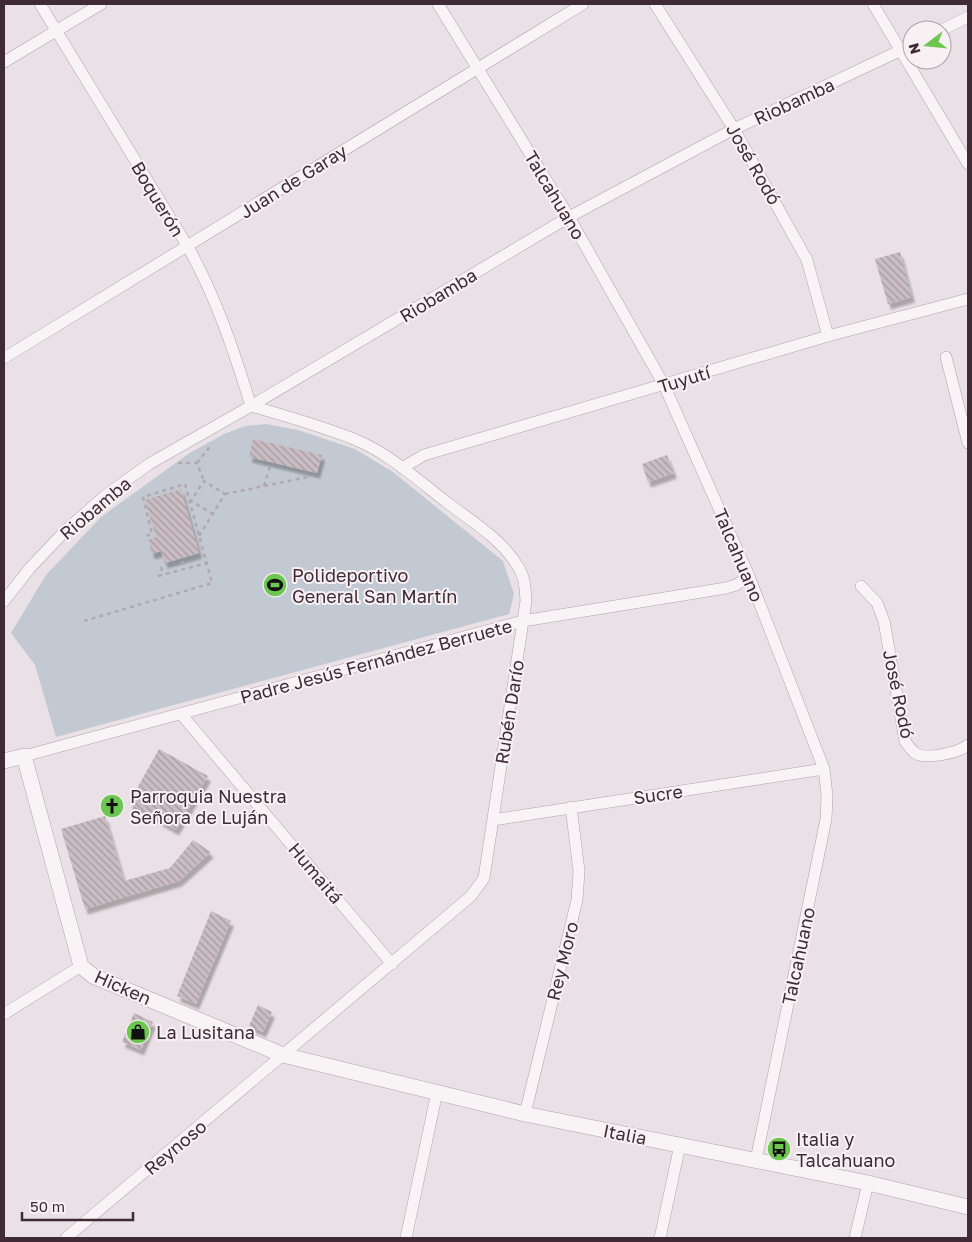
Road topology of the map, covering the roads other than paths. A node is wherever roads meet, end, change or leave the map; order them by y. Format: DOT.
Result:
graph roads {
  1 [pos="40,4"];
  2 [pos="101,4"];
  3 [pos="438,4"];
  4 [pos="583,4"];
  5 [pos="655,4"];
  6 [pos="873,4"];
  7 [pos="968,17"];
  8 [pos="952,25"];
  9 [pos="56,31"];
  10 [pos="902,42"];
  11 [pos="902,50"];
  12 [pos="4,62"];
  13 [pos="478,68"];
  14 [pos="919,70"];
  15 [pos="734,129"];
  16 [pos="968,164"];
  17 [pos="569,217"];
  18 [pos="188,246"];
  19 [pos="968,298"];
  20 [pos="828,336"];
  21 [pos="946,357"];
  22 [pos="4,358"];
  23 [pos="664,385"];
  24 [pos="251,406"];
  25 [pos="968,443"];
  26 [pos="402,468"];
  27 [pos="749,576"];
  28 [pos="861,586"];
  29 [pos="4,601"];
  30 [pos="523,621"];
  31 [pos="181,714"];
  32 [pos="968,746"];
  33 [pos="24,756"];
  34 [pos="4,762"];
  35 [pos="824,769"];
  36 [pos="570,807"];
  37 [pos="493,820"];
  38 [pos="392,964"];
  39 [pos="80,966"];
  40 [pos="4,1014"];
  41 [pos="283,1055"];
  42 [pos="437,1092"];
  43 [pos="525,1114"];
  44 [pos="680,1145"];
  45 [pos="756,1160"];
  46 [pos="868,1183"];
  47 [pos="968,1204"];
  48 [pos="66,1238"];
  49 [pos="406,1238"];
  50 [pos="660,1238"];
  51 [pos="855,1238"];
  1 -- 9 [label="street, Boquerón"];
  2 -- 9 [label="street"];
  3 -- 13 [label="street, Talcahuano"];
  4 -- 13 [label="street, Juan de Garay"];
  5 -- 15 [label="street, José Rodó"];
  6 -- 10 [label="street"];
  7 -- 8 [label="street"];
  9 -- 12 [label="street"];
  9 -- 18 [label="street, Boquerón"];
  11 -- 15 [label="street, Riobamba"];
  13 -- 17 [label="street, Talcahuano"];
  13 -- 18 [label="street, Juan de Garay"];
  14 -- 16 [label="street"];
  15 -- 17 [label="street, Riobamba"];
  15 -- 20 [label="street, José Rodó"];
  17 -- 23 [label="street, Talcahuano"];
  17 -- 24 [label="street, Riobamba"];
  18 -- 22 [label="street, Juan de Garay"];
  18 -- 24 [label="street, Boquerón"];
  19 -- 20 [label="street, Tuyutí"];
  20 -- 23 [label="street, Tuyutí"];
  21 -- 25 [label="street"];
  23 -- 26 [label="street, Tuyutí"];
  23 -- 27 [label="street, Talcahuano"];
  24 -- 26 [label="street, Rubén Darío"];
  24 -- 29 [label="street, Riobamba"];
  26 -- 30 [label="street, Rubén Darío"];
  27 -- 30 [label="street, Padre Jesús Fernández Berruete"];
  27 -- 35 [label="street, Talcahuano"];
  28 -- 32 [label="street, José Rodó"];
  30 -- 31 [label="street, Padre Jesús Fernández Berruete"];
  30 -- 37 [label="street, Rubén Darío"];
  31 -- 33 [label="street, Padre Jesús Fernández Berruete"];
  31 -- 38 [label="street, Humaitá"];
  33 -- 34 [label="street, Padre Jesús Fernández Berruete"];
  33 -- 39 [label="street, Hicken"];
  35 -- 36 [label="street, Sucre"];
  35 -- 45 [label="street, Talcahuano"];
  36 -- 37 [label="street, Sucre"];
  36 -- 43 [label="street, Rey Moro"];
  37 -- 38 [label="street, Rubén Darío"];
  38 -- 41 [label="street, Rubén Darío"];
  39 -- 40 [label="street"];
  39 -- 41 [label="street, Hicken"];
  41 -- 42 [label="street, Italia"];
  41 -- 48 [label="street, Reynoso"];
  42 -- 43 [label="street, Italia"];
  42 -- 49 [label="street"];
  43 -- 44 [label="street, Italia"];
  44 -- 45 [label="street, Italia"];
  44 -- 50 [label="street"];
  45 -- 46 [label="street, Italia"];
  46 -- 47 [label="street, Italia"];
  46 -- 51 [label="street"];
}
